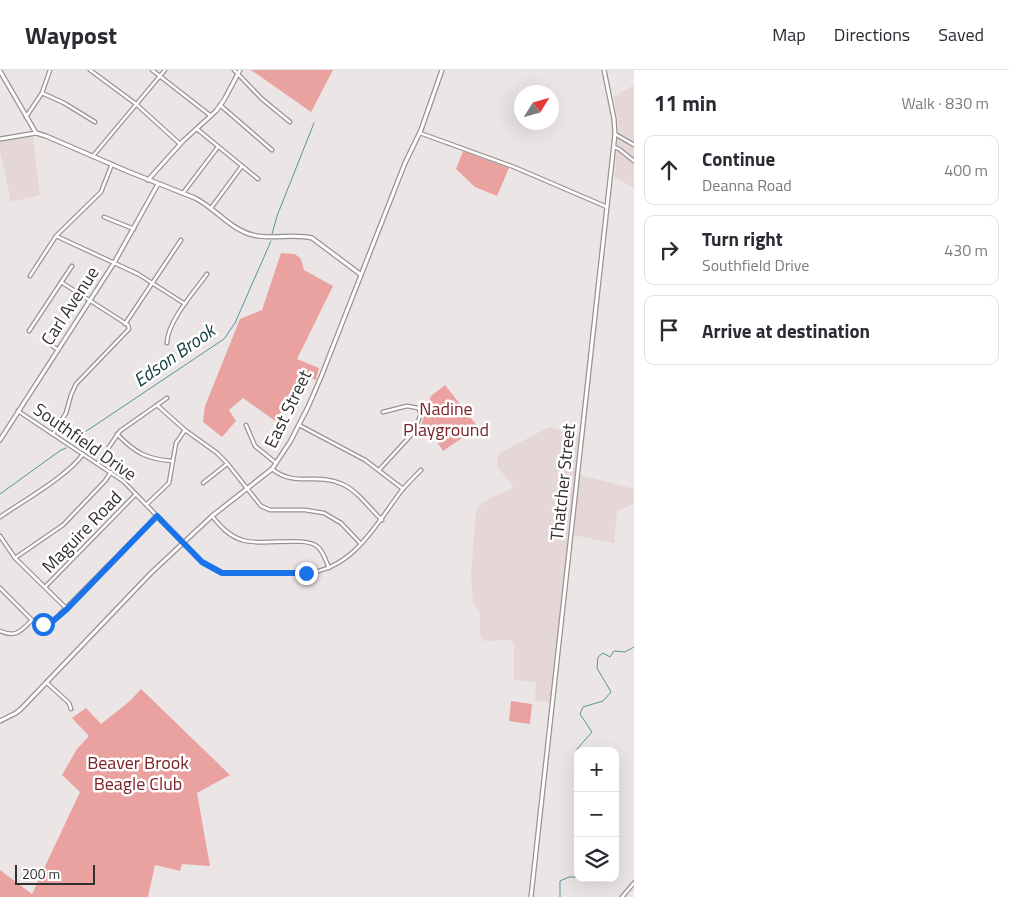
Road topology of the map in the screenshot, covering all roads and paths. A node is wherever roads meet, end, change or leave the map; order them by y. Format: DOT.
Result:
graph roads {
  1 [pos="50,70"];
  2 [pos="90,70"];
  3 [pos="152,70"];
  4 [pos="165,70"];
  5 [pos="234,70"];
  6 [pos="442,70"];
  7 [pos="604,70"];
  8 [pos="0,71"];
  9 [pos="239,72"];
  10 [pos="160,76"];
  11 [pos="42,93"];
  12 [pos="136,104"];
  13 [pos="220,105"];
  14 [pos="211,116"];
  15 [pos="26,117"];
  16 [pos="96,122"];
  17 [pos="290,122"];
  18 [pos="197,129"];
  19 [pos="36,133"];
  20 [pos="420,133"];
  21 [pos="615,134"];
  22 [pos="0,139"];
  23 [pos="180,144"];
  24 [pos="634,145"];
  25 [pos="218,147"];
  26 [pos="614,147"];
  27 [pos="272,150"];
  28 [pos="93,156"];
  29 [pos="634,160"];
  30 [pos="112,164"];
  31 [pos="242,166"];
  32 [pos="258,179"];
  33 [pos="148,180"];
  34 [pos="158,184"];
  35 [pos="183,193"];
  36 [pos="607,207"];
  37 [pos="211,208"];
  38 [pos="104,216"];
  39 [pos="134,229"];
  40 [pos="56,236"];
  41 [pos="181,240"];
  42 [pos="114,263"];
  43 [pos="72,266"];
  44 [pos="207,274"];
  45 [pos="360,274"];
  46 [pos="30,276"];
  47 [pos="61,282"];
  48 [pos="153,282"];
  49 [pos="90,300"];
  50 [pos="185,304"];
  51 [pos="125,324"];
  52 [pos="29,331"];
  53 [pos="46,341"];
  54 [pos="167,343"];
  55 [pos="58,350"];
  56 [pos="167,398"];
  57 [pos="157,405"];
  58 [pos="18,412"];
  59 [pos="384,412"];
  60 [pos="246,424"];
  61 [pos="299,425"];
  62 [pos="186,430"];
  63 [pos="54,434"];
  64 [pos="117,434"];
  65 [pos="0,440"];
  66 [pos="83,454"];
  67 [pos="172,462"];
  68 [pos="98,463"];
  69 [pos="227,463"];
  70 [pos="276,463"];
  71 [pos="272,468"];
  72 [pos="379,470"];
  73 [pos="421,470"];
  74 [pos="110,472"];
  75 [pos="202,483"];
  76 [pos="246,489"];
  77 [pos="403,489"];
  78 [pos="136,494"];
  79 [pos="147,504"];
  80 [pos="157,516"];
  81 [pos="212,516"];
  82 [pos="0,517"];
  83 [pos="382,520"];
  84 [pos="0,536"];
  85 [pos="183,542"];
  86 [pos="361,544"];
  87 [pos="16,558"];
  88 [pos="329,569"];
  89 [pos="46,587"];
  90 [pos="0,588"];
  91 [pos="67,609"];
  92 [pos="32,620"];
  93 [pos="0,631"];
  94 [pos="47,682"];
  95 [pos="71,709"];
  96 [pos="0,721"];
  97 [pos="634,883"];
  98 [pos="532,897"];
  99 [pos="622,897"];
  1 -- 11 [label="street"];
  2 -- 12 [label="street"];
  3 -- 10 [label="street"];
  4 -- 10 [label="street"];
  5 -- 9 [label="street"];
  6 -- 20 [label="street, East Street"];
  7 -- 21 [label="street, Thatcher Street"];
  8 -- 15 [label="street"];
  9 -- 13 [label="street"];
  9 -- 17 [label="street"];
  10 -- 12 [label="street"];
  10 -- 14 [label="street"];
  11 -- 15 [label="street"];
  11 -- 16 [label="street"];
  12 -- 23 [label="street"];
  12 -- 28 [label="street"];
  13 -- 14 [label="street"];
  13 -- 27 [label="street"];
  14 -- 18 [label="street"];
  15 -- 19 [label="street"];
  18 -- 23 [label="street"];
  18 -- 25 [label="street"];
  19 -- 22 [label="street"];
  19 -- 28 [label="street"];
  20 -- 36 [label="street"];
  20 -- 45 [label="street, East Street"];
  21 -- 24 [label="street"];
  21 -- 26 [label="street, Thatcher Street"];
  23 -- 33 [label="street"];
  25 -- 31 [label="street"];
  25 -- 35 [label="street"];
  26 -- 29 [label="street"];
  26 -- 36 [label="street, Thatcher Street"];
  28 -- 30 [label="street"];
  30 -- 33 [label="street"];
  30 -- 40 [label="street"];
  31 -- 32 [label="street"];
  31 -- 37 [label="street"];
  33 -- 34 [label="street"];
  34 -- 35 [label="street"];
  34 -- 39 [label="street, Carl Avenue"];
  35 -- 37 [label="street"];
  36 -- 98 [label="street, Thatcher Street"];
  37 -- 45 [label="street"];
  38 -- 39 [label="street"];
  39 -- 42 [label="street, Carl Avenue"];
  40 -- 42 [label="street"];
  40 -- 46 [label="street"];
  41 -- 48 [label="street"];
  42 -- 48 [label="street"];
  42 -- 49 [label="street, Carl Avenue"];
  43 -- 47 [label="street"];
  44 -- 50 [label="street"];
  45 -- 61 [label="street, East Street"];
  47 -- 49 [label="street"];
  47 -- 52 [label="street"];
  48 -- 50 [label="street"];
  48 -- 51 [label="street"];
  49 -- 51 [label="street"];
  49 -- 55 [label="street, Carl Avenue"];
  50 -- 54 [label="street"];
  51 -- 63 [label="street"];
  53 -- 55 [label="street"];
  55 -- 58 [label="street, Carl Avenue"];
  56 -- 57 [label="street"];
  57 -- 62 [label="street"];
  57 -- 64 [label="street"];
  58 -- 63 [label="street, Southfield Drive"];
  58 -- 65 [label="street, Carl Avenue"];
  59 -- 72 [label="street"];
  60 -- 70 [label="street"];
  61 -- 70 [label="street, East Street"];
  61 -- 72 [label="street"];
  62 -- 67 [label="street"];
  62 -- 69 [label="street"];
  63 -- 66 [label="street, Southfield Drive"];
  64 -- 67 [label="street"];
  64 -- 68 [label="street"];
  66 -- 68 [label="street, Southfield Drive"];
  66 -- 82 [label="street"];
  67 -- 79 [label="street"];
  68 -- 74 [label="street, Southfield Drive"];
  69 -- 75 [label="street"];
  69 -- 76 [label="street"];
  70 -- 71 [label="street, East Street"];
  71 -- 76 [label="street, East Street"];
  71 -- 83 [label="street"];
  72 -- 77 [label="street"];
  73 -- 77 [label="street, Southfield Drive"];
  74 -- 78 [label="street, Southfield Drive"];
  74 -- 87 [label="street"];
  76 -- 81 [label="street, East Street"];
  76 -- 86 [label="street"];
  77 -- 83 [label="street, Southfield Drive"];
  78 -- 79 [label="street, Southfield Drive"];
  78 -- 89 [label="street, Maguire Road"];
  79 -- 80 [label="street, Southfield Drive"];
  80 -- 85 [label="street, Southfield Drive"];
  80 -- 91 [label="street"];
  81 -- 85 [label="street, East Street"];
  81 -- 88 [label="street"];
  83 -- 86 [label="street, Southfield Drive"];
  84 -- 87 [label="street"];
  85 -- 88 [label="street, Southfield Drive"];
  85 -- 94 [label="street, East Street"];
  86 -- 88 [label="street, Southfield Drive"];
  87 -- 89 [label="street"];
  89 -- 91 [label="street"];
  90 -- 92 [label="street"];
  91 -- 92 [label="street"];
  92 -- 93 [label="street"];
  94 -- 95 [label="street"];
  94 -- 96 [label="street, East Street"];
  97 -- 99 [label="street"];
}
